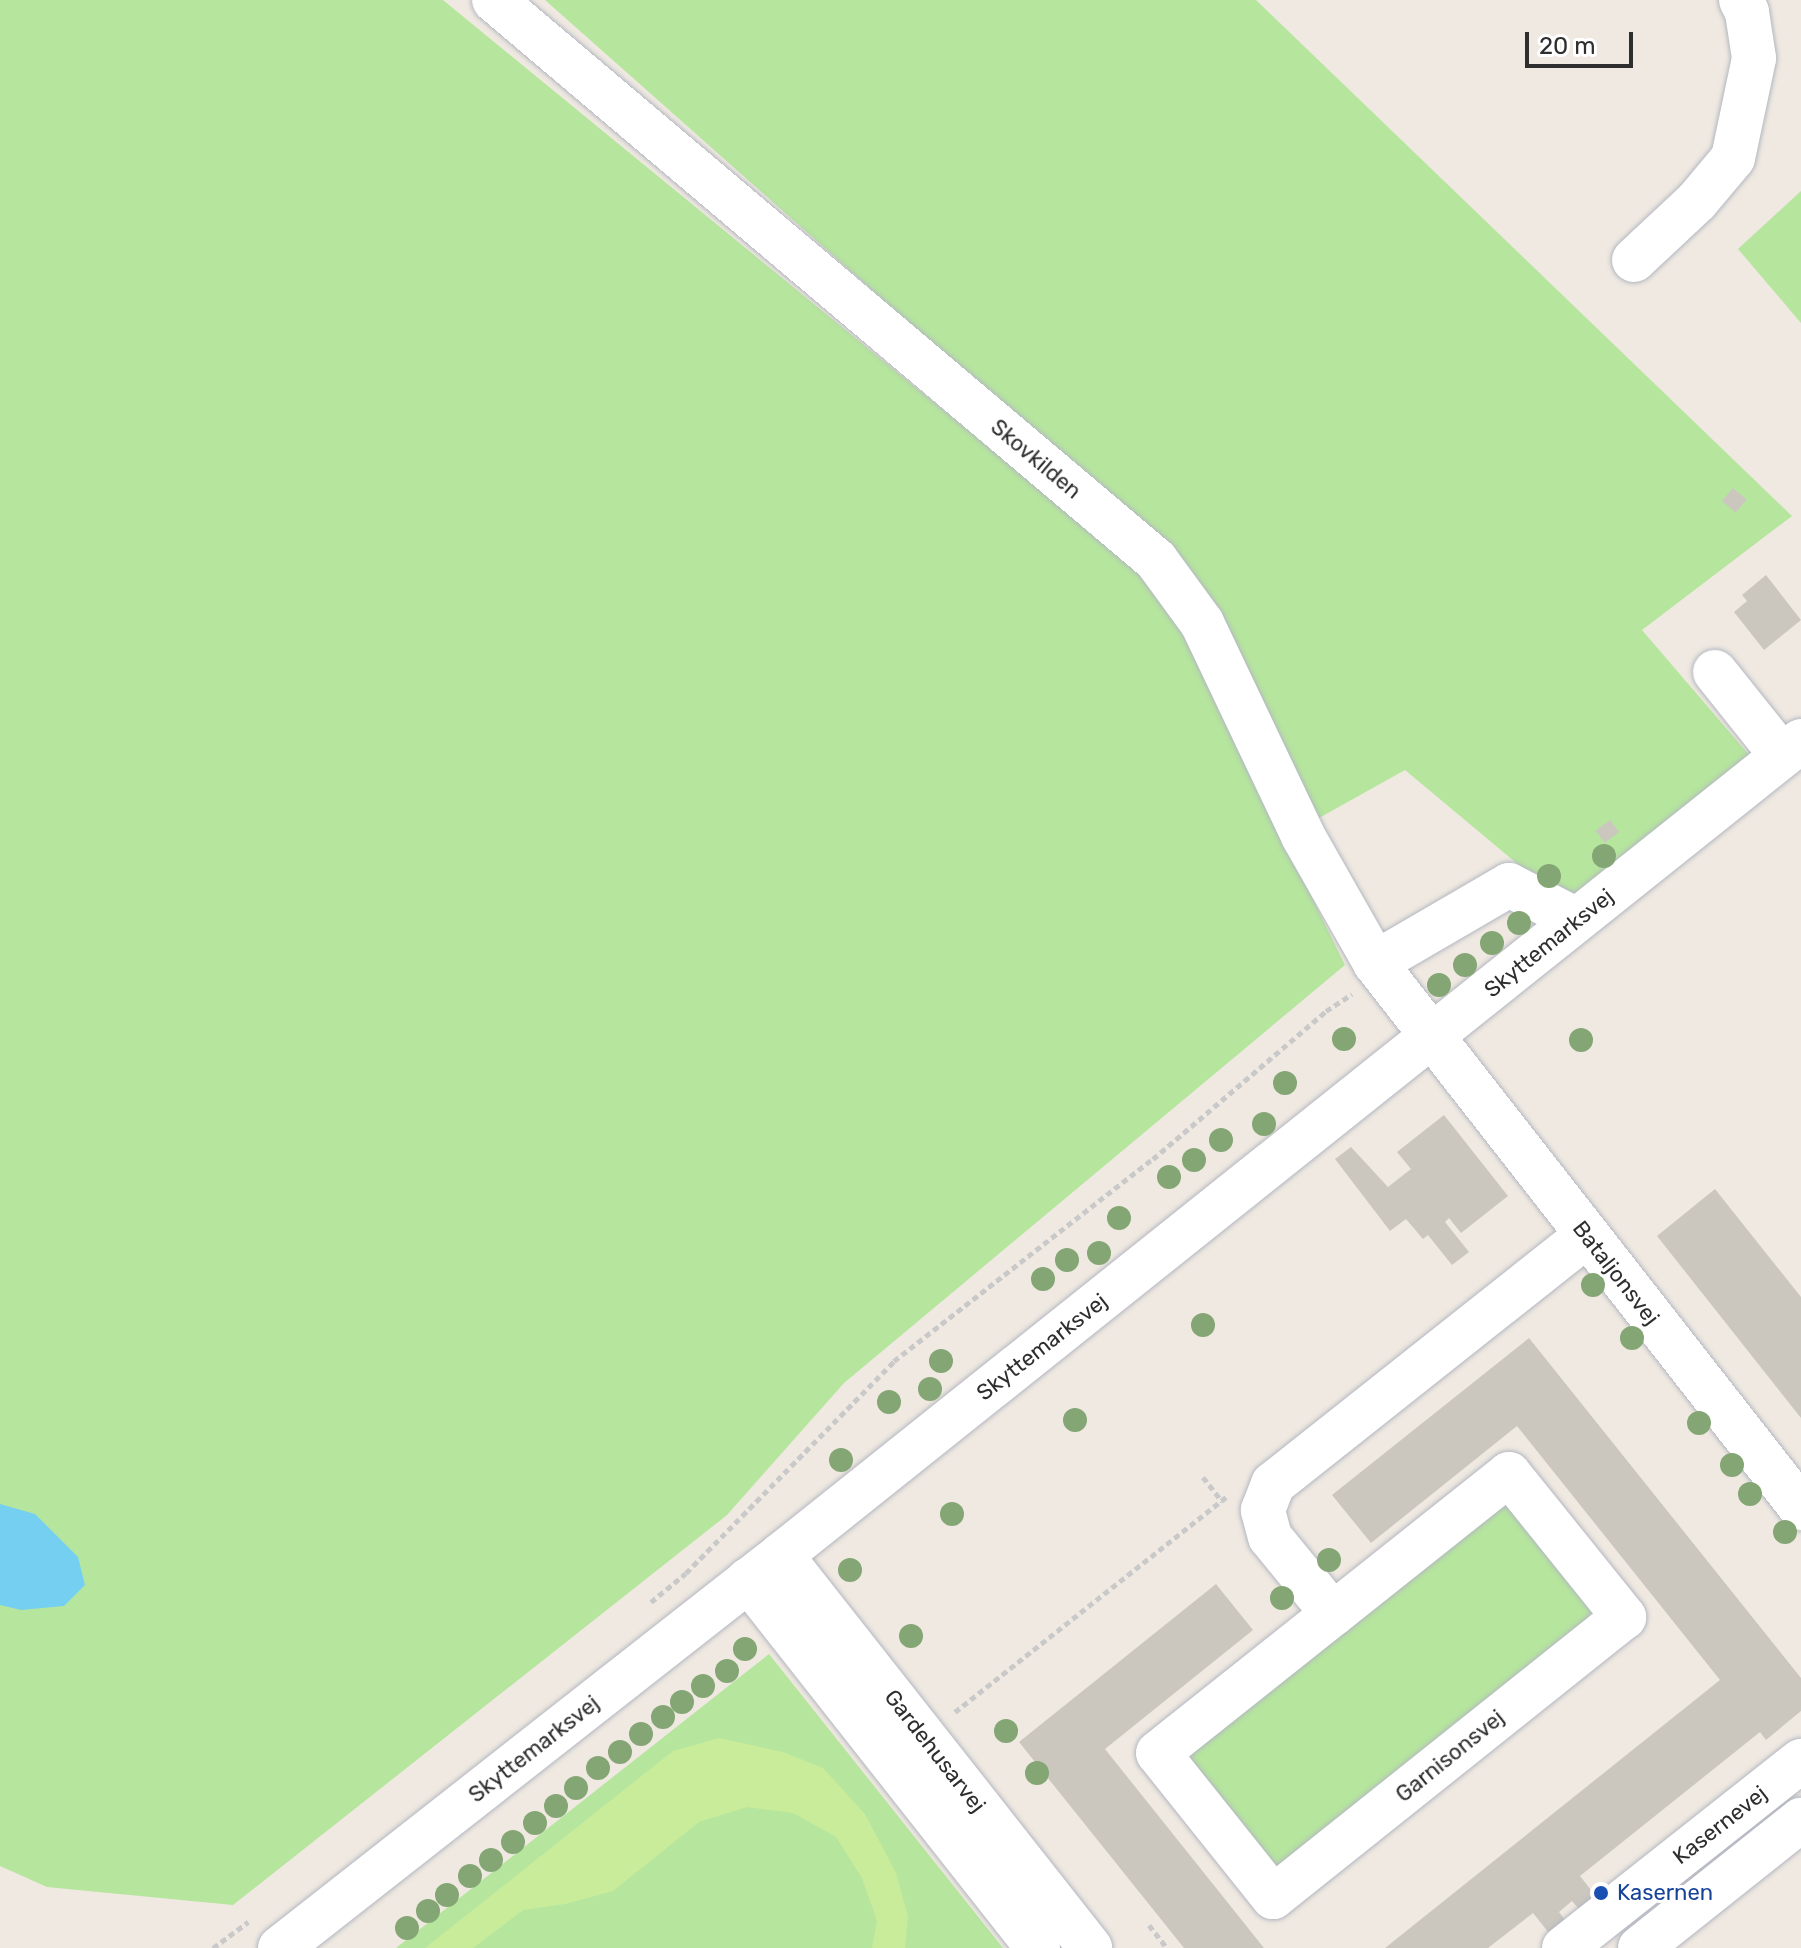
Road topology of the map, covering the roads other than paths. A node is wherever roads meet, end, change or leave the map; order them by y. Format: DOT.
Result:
graph roads {
  1 [pos="494,0"];
  2 [pos="1741,0"];
  3 [pos="1634,260"];
  4 [pos="1715,672"];
  5 [pos="1792,748"];
  6 [pos="1577,920"];
  7 [pos="1380,969"];
  8 [pos="1432,1038"];
  9 [pos="1586,1236"];
  10 [pos="1801,1508"];
  11 [pos="765,1567"];
  12 [pos="1333,1614"];
  13 [pos="1801,1761"];
  14 [pos="1801,1820"];
  15 [pos="268,1932"];
  16 [pos="1038,1948"];
  17 [pos="1090,1948"];
  18 [pos="1564,1948"];
  19 [pos="1640,1948"];
  1 -- 7 [label="street, Skovkilden"];
  2 -- 3 [label="street"];
  4 -- 5 [label="street"];
  5 -- 6 [label="street, Skyttemarksvej"];
  6 -- 7 [label="street"];
  6 -- 8 [label="street, Skyttemarksvej"];
  7 -- 8 [label="street, Skovkilden"];
  8 -- 9 [label="street, Bataljonsvej"];
  8 -- 11 [label="street, Skyttemarksvej"];
  9 -- 10 [label="street, Bataljonsvej"];
  9 -- 12 [label="street"];
  11 -- 15 [label="street, Skyttemarksvej"];
  11 -- 16 [label="street, Gardehusarvej"];
  11 -- 17 [label="street, Gardehusarvej"];
  12 -- 12 [label="street, Garnisonsvej"];
  13 -- 18 [label="street, Kasernevej"];
  14 -- 19 [label="street"];
}
